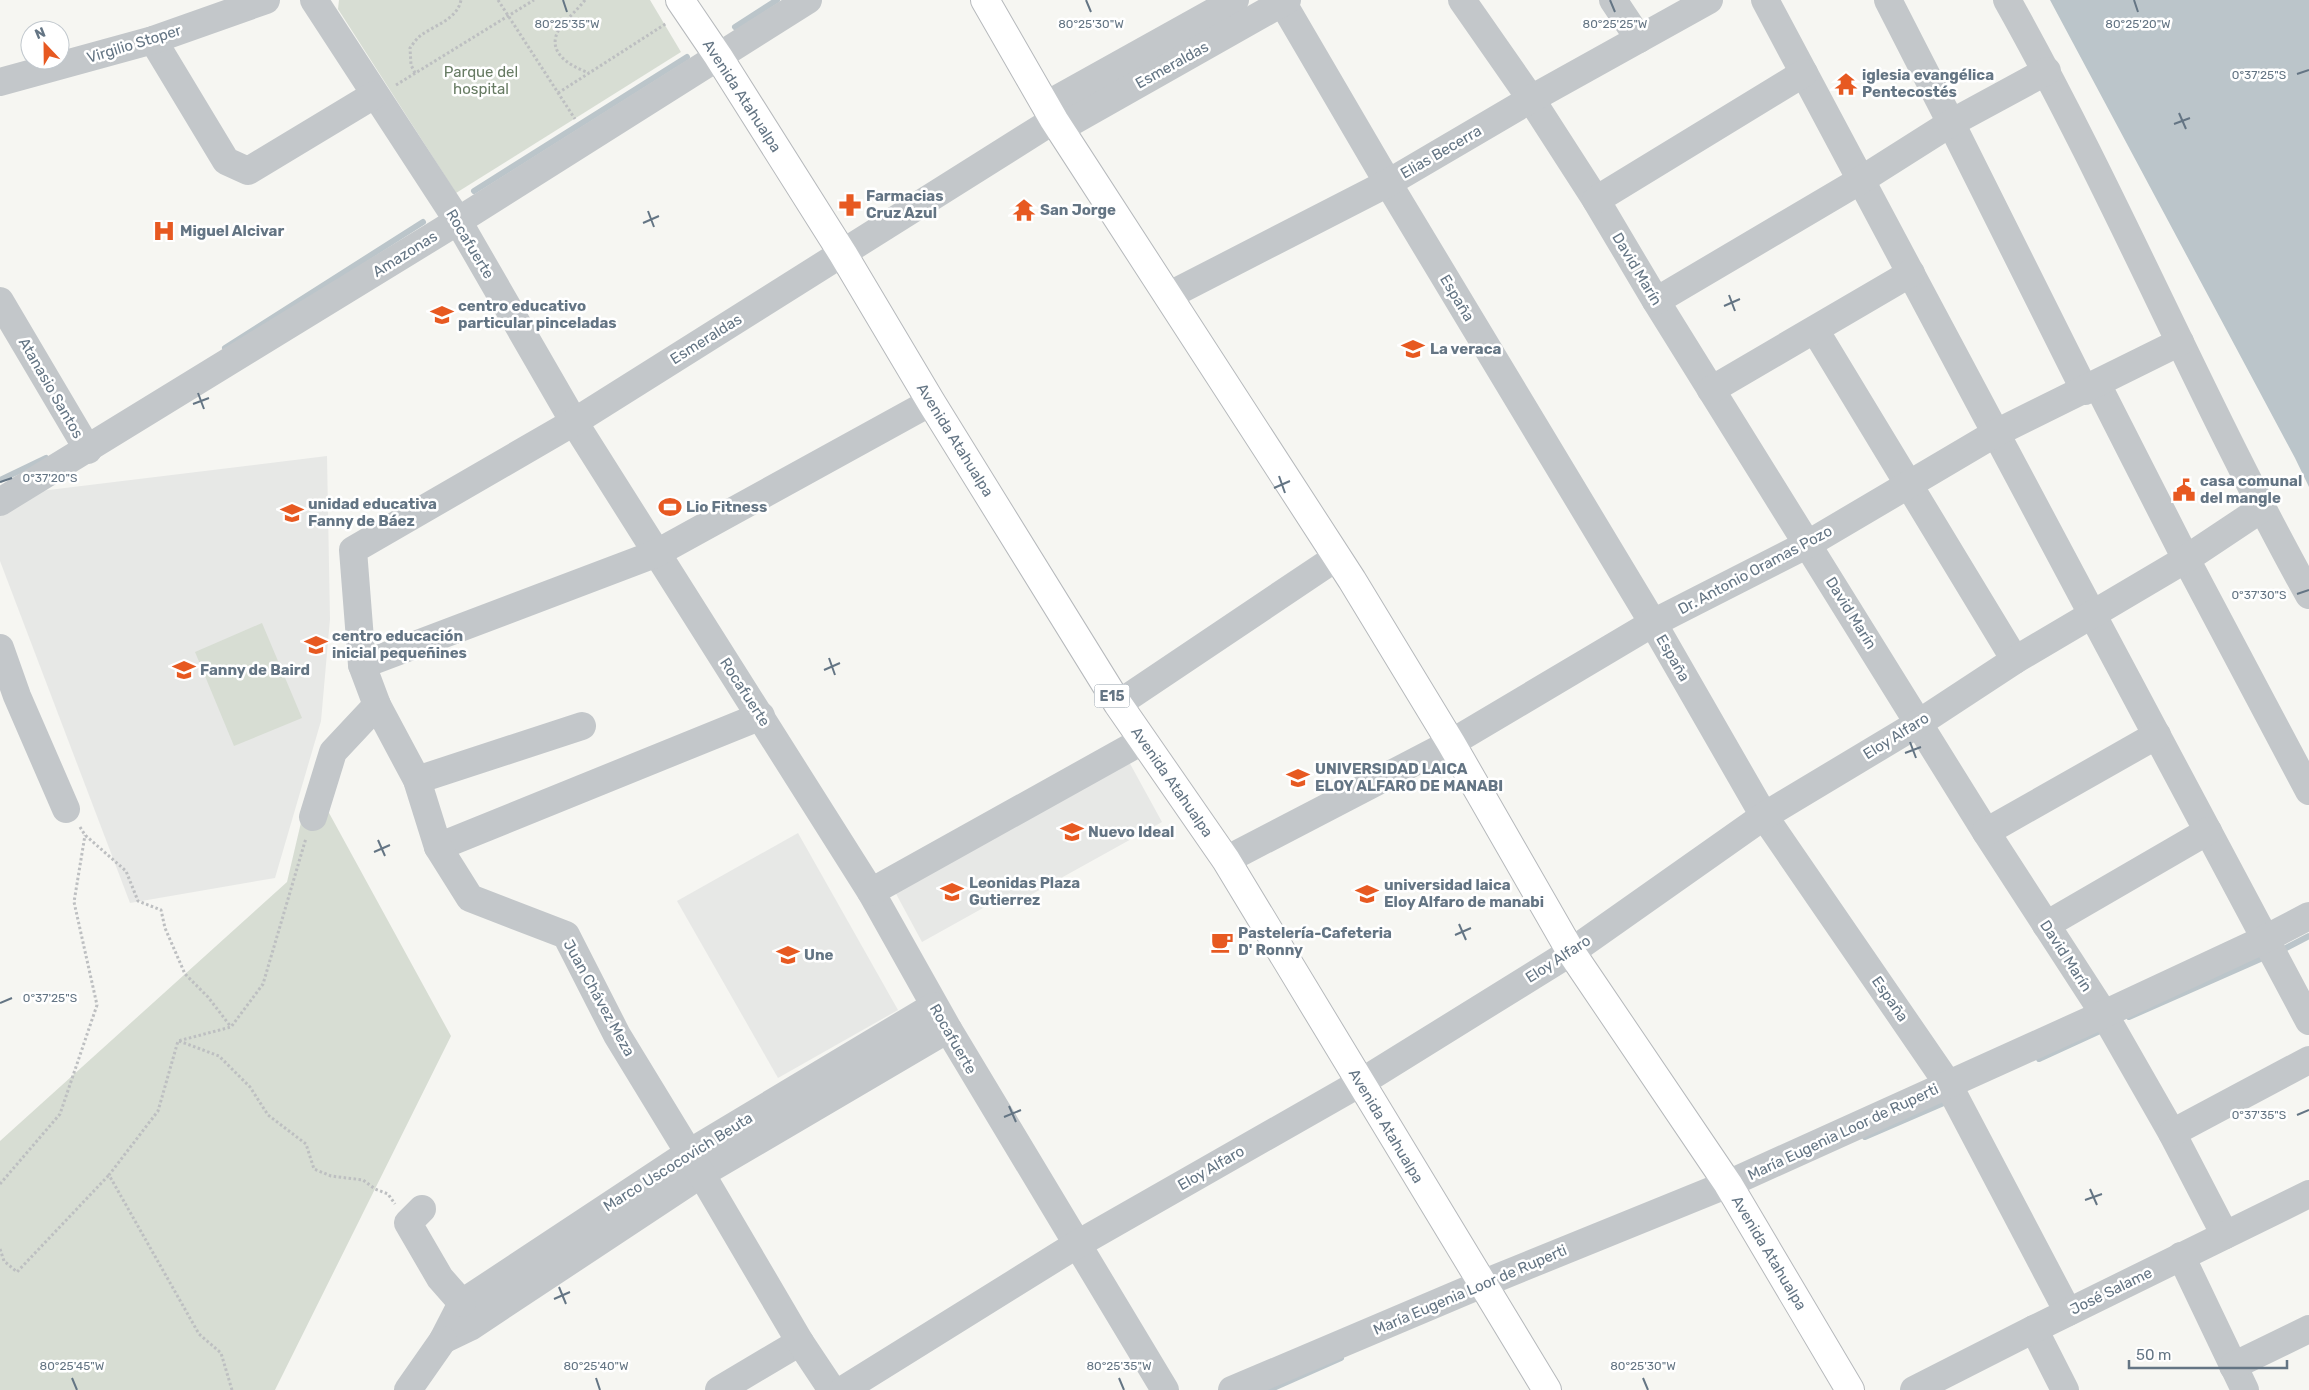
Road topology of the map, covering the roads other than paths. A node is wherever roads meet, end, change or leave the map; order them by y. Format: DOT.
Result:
graph roads {
  1 [pos="266,0"];
  2 [pos="314,0"];
  3 [pos="808,0"];
  4 [pos="985,0"];
  5 [pos="1235,0"];
  6 [pos="1462,0"];
  7 [pos="1614,0"];
  8 [pos="1709,0"];
  9 [pos="1765,0"];
  10 [pos="1888,0"];
  11 [pos="2007,0"];
  12 [pos="1284,1"];
  13 [pos="683,5"];
  14 [pos="1639,39"];
  15 [pos="152,40"];
  16 [pos="718,56"];
  17 [pos="2047,71"];
  18 [pos="1804,72"];
  19 [pos="0,82"];
  20 [pos="374,95"];
  21 [pos="1531,98"];
  22 [pos="1054,120"];
  23 [pos="1952,123"];
  24 [pos="1861,180"];
  25 [pos="1388,183"];
  26 [pos="1596,200"];
  27 [pos="458,221"];
  28 [pos="843,254"];
  29 [pos="1911,273"];
  30 [pos="1168,296"];
  31 [pos="1656,301"];
  32 [pos="2,310"];
  33 [pos="1815,330"];
  34 [pos="2180,342"];
  35 [pos="2091,388"];
  36 [pos="1711,390"];
  37 [pos="931,402"];
  38 [pos="574,422"];
  39 [pos="1996,433"];
  40 [pos="88,450"];
  41 [pos="1908,484"];
  42 [pos="0,502"];
  43 [pos="2261,509"];
  44 [pos="1808,544"];
  45 [pos="353,550"];
  46 [pos="655,554"];
  47 [pos="1337,557"];
  48 [pos="2186,559"];
  49 [pos="2309,595"];
  50 [pos="2092,614"];
  51 [pos="1653,623"];
  52 [pos="0,648"];
  53 [pos="2015,660"];
  54 [pos="362,665"];
  55 [pos="1118,704"];
  56 [pos="377,705"];
  57 [pos="761,716"];
  58 [pos="1919,723"];
  59 [pos="582,726"];
  60 [pos="2157,734"];
  61 [pos="1142,741"];
  62 [pos="1452,743"];
  63 [pos="417,780"];
  64 [pos="2309,791"];
  65 [pos="66,809"];
  66 [pos="1764,816"];
  67 [pos="312,817"];
  68 [pos="2208,831"];
  69 [pos="1986,832"];
  70 [pos="438,847"];
  71 [pos="1226,860"];
  72 [pos="871,892"];
  73 [pos="2309,916"];
  74 [pos="2046,924"];
  75 [pos="2265,939"];
  76 [pos="1571,952"];
  77 [pos="934,1006"];
  78 [pos="2104,1014"];
  79 [pos="2309,1021"];
  80 [pos="948,1029"];
  81 [pos="2309,1060"];
  82 [pos="1360,1083"];
  83 [pos="1948,1084"];
  84 [pos="2172,1133"];
  85 [pos="695,1163"];
  86 [pos="1728,1184"];
  87 [pos="2309,1194"];
  88 [pos="415,1216"];
  89 [pos="2225,1235"];
  90 [pos="1076,1245"];
  91 [pos="2182,1256"];
  92 [pos="1482,1284"];
  93 [pos="462,1303"];
  94 [pos="2068,1312"];
  95 [pos="2034,1329"];
  96 [pos="2309,1329"];
  97 [pos="443,1340"];
  98 [pos="800,1342"];
  99 [pos="2239,1378"];
  100 [pos="408,1390"];
  101 [pos="719,1390"];
  102 [pos="832,1390"];
  103 [pos="843,1390"];
  104 [pos="1165,1390"];
  105 [pos="1232,1390"];
  106 [pos="1547,1390"];
  107 [pos="1850,1390"];
  108 [pos="1914,1390"];
  109 [pos="2065,1390"];
  1 -- 15 [label="street, Virgilio Stoper"];
  2 -- 20 [label="street, Rocafuerte"];
  3 -- 16 [label="street, Amazonas"];
  4 -- 22 [label="highway, Avenida Atahualpa"];
  5 -- 22 [label="street, Esmeraldas"];
  6 -- 21 [label="street, David Marín"];
  7 -- 14 [label="street"];
  8 -- 14 [label="street, Elias Becerra"];
  9 -- 18 [label="street"];
  10 -- 23 [label="street"];
  11 -- 17 [label="street"];
  12 -- 22 [label="street, Esmeraldas"];
  12 -- 25 [label="street, España"];
  13 -- 16 [label="highway, Avenida Atahualpa / E15"];
  14 -- 21 [label="street, Elias Becerra"];
  15 -- 19 [label="street, Virgilio Stoper"];
  15 -- 20 [label="street"];
  16 -- 27 [label="street, Amazonas"];
  16 -- 28 [label="highway, Avenida Atahualpa / E15"];
  17 -- 23 [label="street"];
  17 -- 34 [label="street"];
  18 -- 24 [label="street"];
  18 -- 26 [label="street"];
  20 -- 27 [label="street, Rocafuerte"];
  21 -- 25 [label="street, Elias Becerra"];
  21 -- 26 [label="street, David Marín"];
  22 -- 28 [label="street, Esmeraldas"];
  22 -- 30 [label="highway, Avenida Atahualpa"];
  23 -- 24 [label="street"];
  23 -- 35 [label="street"];
  24 -- 29 [label="street"];
  24 -- 31 [label="street"];
  25 -- 30 [label="street, Elias Becerra"];
  25 -- 51 [label="street, España"];
  26 -- 31 [label="street, David Marín"];
  27 -- 38 [label="street, Rocafuerte"];
  27 -- 40 [label="street, Amazonas"];
  28 -- 37 [label="highway, Avenida Atahualpa / E15"];
  28 -- 38 [label="street, Esmeraldas"];
  29 -- 33 [label="street"];
  29 -- 39 [label="street"];
  30 -- 47 [label="highway, Avenida Atahualpa"];
  31 -- 36 [label="street, David Marín"];
  32 -- 40 [label="street, Atanasio Santos"];
  33 -- 36 [label="street"];
  33 -- 41 [label="street"];
  34 -- 35 [label="street, Dr. Antonio Oramas Pozo"];
  34 -- 43 [label="street"];
  35 -- 39 [label="street, Dr. Antonio Oramas Pozo"];
  35 -- 48 [label="street"];
  36 -- 44 [label="street, David Marín"];
  37 -- 46 [label="street"];
  37 -- 55 [label="highway, Avenida Atahualpa / E15"];
  38 -- 45 [label="street, Esmeraldas"];
  38 -- 46 [label="street, Rocafuerte"];
  39 -- 41 [label="street, Dr. Antonio Oramas Pozo"];
  39 -- 50 [label="street"];
  40 -- 42 [label="street, Amazonas"];
  41 -- 44 [label="street, Dr. Antonio Oramas Pozo"];
  41 -- 53 [label="street"];
  43 -- 48 [label="street, Eloy Alfaro"];
  43 -- 49 [label="street"];
  44 -- 51 [label="street, Dr. Antonio Oramas Pozo"];
  44 -- 58 [label="street, David Marín"];
  45 -- 54 [label="street, Juan Chávez Meza"];
  46 -- 54 [label="street"];
  46 -- 57 [label="street, Rocafuerte"];
  47 -- 55 [label="street"];
  47 -- 62 [label="highway, Avenida Atahualpa"];
  48 -- 50 [label="street, Eloy Alfaro"];
  48 -- 64 [label="street"];
  50 -- 53 [label="street, Eloy Alfaro"];
  50 -- 60 [label="street"];
  51 -- 62 [label="street, Dr. Antonio Oramas Pozo"];
  51 -- 66 [label="street, España"];
  52 -- 65 [label="street"];
  53 -- 58 [label="street, Eloy Alfaro"];
  54 -- 56 [label="street, Juan Chávez Meza"];
  55 -- 61 [label="highway, Avenida Atahualpa / E15"];
  56 -- 63 [label="street, Juan Chávez Meza"];
  56 -- 67 [label="street"];
  57 -- 70 [label="street"];
  57 -- 72 [label="street, Rocafuerte"];
  58 -- 66 [label="street, Eloy Alfaro"];
  58 -- 69 [label="street, David Marín"];
  59 -- 63 [label="street"];
  60 -- 68 [label="street"];
  60 -- 69 [label="street"];
  61 -- 71 [label="highway, Avenida Atahualpa / E15"];
  61 -- 72 [label="street"];
  62 -- 71 [label="street, Dr. Antonio Oramas Pozo"];
  62 -- 76 [label="highway, Avenida Atahualpa"];
  63 -- 70 [label="street, Juan Chávez Meza"];
  66 -- 76 [label="street, Eloy Alfaro"];
  66 -- 83 [label="street, España"];
  68 -- 74 [label="street"];
  68 -- 75 [label="street"];
  69 -- 74 [label="street, David Marín"];
  70 -- 85 [label="street, Juan Chávez Meza"];
  71 -- 82 [label="highway, Avenida Atahualpa / E15"];
  72 -- 77 [label="street, Rocafuerte"];
  73 -- 75 [label="street, María Eugenia Loor de Ruperti"];
  74 -- 78 [label="street, David Marín"];
  75 -- 78 [label="street, María Eugenia Loor de Ruperti"];
  75 -- 79 [label="street"];
  76 -- 82 [label="street, Eloy Alfaro"];
  76 -- 86 [label="highway, Avenida Atahualpa"];
  77 -- 80 [label="street, Rocafuerte"];
  77 -- 85 [label="street, Marco Uscocovich Beuta"];
  78 -- 83 [label="street, María Eugenia Loor de Ruperti"];
  78 -- 84 [label="street, David Marín"];
  80 -- 85 [label="street, Marco Uscocovich Beuta"];
  80 -- 90 [label="street, Rocafuerte"];
  81 -- 84 [label="street"];
  82 -- 90 [label="street, Eloy Alfaro"];
  82 -- 92 [label="highway, Avenida Atahualpa / E15"];
  83 -- 86 [label="street, María Eugenia Loor de Ruperti"];
  83 -- 94 [label="street, España"];
  84 -- 89 [label="street, David Marín"];
  85 -- 93 [label="street, Marco Uscocovich Beuta"];
  85 -- 97 [label="street, Marco Uscocovich Beuta"];
  85 -- 98 [label="street, Juan Chávez Meza"];
  86 -- 92 [label="street, María Eugenia Loor de Ruperti"];
  86 -- 107 [label="highway, Avenida Atahualpa"];
  87 -- 89 [label="street, José Salame"];
  88 -- 93 [label="street"];
  89 -- 91 [label="street, José Salame"];
  90 -- 103 [label="street, Eloy Alfaro"];
  90 -- 104 [label="street, Rocafuerte"];
  91 -- 94 [label="street, José Salame"];
  91 -- 99 [label="street"];
  92 -- 105 [label="street, María Eugenia Loor de Ruperti"];
  92 -- 106 [label="highway, Avenida Atahualpa / E15"];
  93 -- 97 [label="street, Marco Uscocovich Beuta"];
  94 -- 95 [label="street, José Salame"];
  95 -- 108 [label="street, José Salame"];
  95 -- 109 [label="street"];
  96 -- 99 [label="street"];
  97 -- 100 [label="street, Marco Uscocovich Beuta"];
  98 -- 101 [label="street"];
  98 -- 102 [label="street, Juan Chávez Meza"];
}
